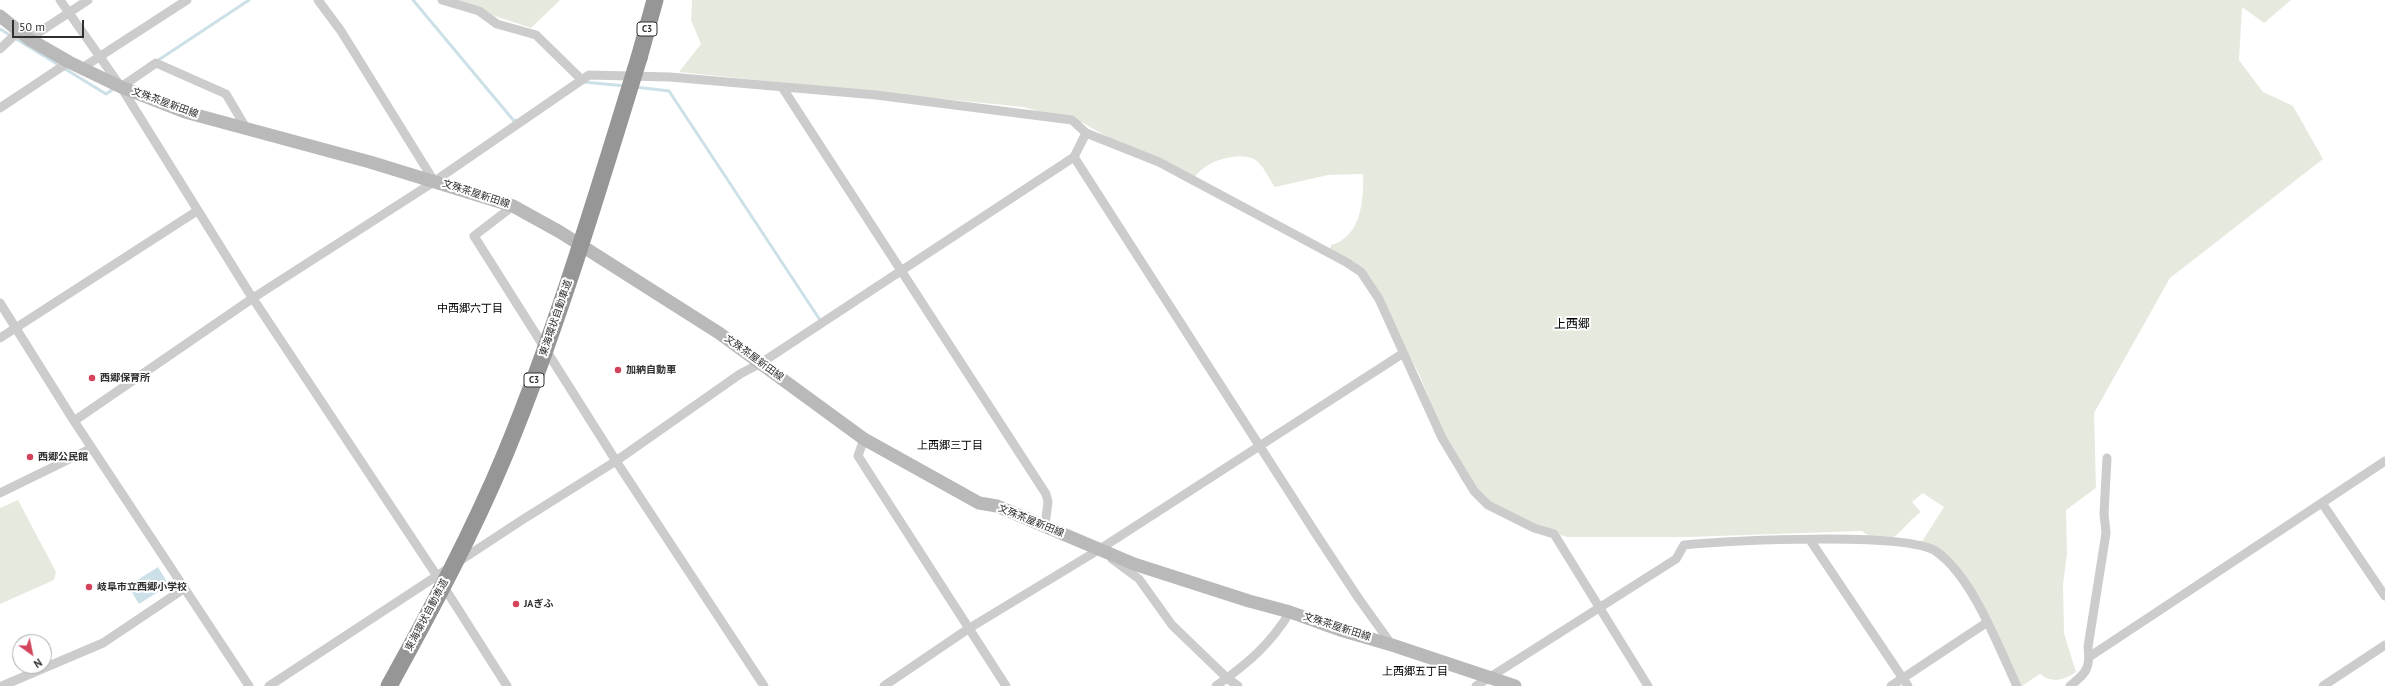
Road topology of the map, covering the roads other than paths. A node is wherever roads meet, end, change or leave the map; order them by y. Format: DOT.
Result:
graph roads {
  1 [pos="60,0"];
  2 [pos="88,0"];
  3 [pos="187,0"];
  4 [pos="318,0"];
  5 [pos="442,0"];
  6 [pos="655,0"];
  7 [pos="68,13"];
  8 [pos="0,16"];
  9 [pos="24,35"];
  10 [pos="0,49"];
  11 [pos="99,57"];
  12 [pos="69,62"];
  13 [pos="82,68"];
  14 [pos="581,79"];
  15 [pos="121,87"];
  16 [pos="782,87"];
  17 [pos="0,108"];
  18 [pos="246,128"];
  19 [pos="1086,133"];
  20 [pos="1074,157"];
  21 [pos="434,181"];
  22 [pos="513,206"];
  23 [pos="196,211"];
  24 [pos="901,270"];
  25 [pos="253,298"];
  26 [pos="0,304"];
  27 [pos="16,328"];
  28 [pos="0,338"];
  29 [pos="1402,354"];
  30 [pos="761,363"];
  31 [pos="74,421"];
  32 [pos="864,439"];
  33 [pos="1259,446"];
  34 [pos="92,448"];
  35 [pos="2107,458"];
  36 [pos="616,461"];
  37 [pos="2385,461"];
  38 [pos="0,493"];
  39 [pos="2322,503"];
  40 [pos="1045,526"];
  41 [pos="1810,540"];
  42 [pos="1100,549"];
  43 [pos="437,576"];
  44 [pos="185,588"];
  45 [pos="2385,596"];
  46 [pos="1598,607"];
  47 [pos="1290,612"];
  48 [pos="1986,624"];
  49 [pos="968,629"];
  50 [pos="1392,645"];
  51 [pos="2385,645"];
  52 [pos="2089,657"];
  53 [pos="1489,677"];
  54 [pos="1227,678"];
  55 [pos="897,682"];
  56 [pos="1905,682"];
  57 [pos="2,686"];
  58 [pos="249,686"];
  59 [pos="269,686"];
  60 [pos="389,686"];
  61 [pos="507,686"];
  62 [pos="764,686"];
  63 [pos="884,686"];
  64 [pos="1006,686"];
  65 [pos="1216,686"];
  66 [pos="1238,686"];
  67 [pos="1476,686"];
  68 [pos="1515,686"];
  69 [pos="1648,686"];
  70 [pos="1891,686"];
  71 [pos="2018,686"];
  72 [pos="2070,686"];
  73 [pos="2323,686"];
  1 -- 7 [label="street"];
  2 -- 7 [label="street"];
  3 -- 11 [label="street"];
  4 -- 21 [label="street"];
  5 -- 14 [label="street"];
  6 -- 60 [label="highway, 東海環状自動車道 / C3, bridge"];
  7 -- 9 [label="street"];
  7 -- 11 [label="street"];
  8 -- 9 [label="main road, 文殊茶屋新田線"];
  9 -- 10 [label="street"];
  9 -- 12 [label="main road, 文殊茶屋新田線"];
  11 -- 13 [label="street"];
  11 -- 15 [label="street"];
  12 -- 13 [label="main road, 文殊茶屋新田線"];
  12 -- 17 [label="street"];
  13 -- 15 [label="main road, 文殊茶屋新田線"];
  14 -- 16 [label="street"];
  14 -- 21 [label="street"];
  15 -- 18 [label="main road, 文殊茶屋新田線"];
  15 -- 18 [label="street"];
  15 -- 23 [label="street"];
  16 -- 19 [label="street"];
  16 -- 24 [label="street"];
  18 -- 21 [label="main road, 文殊茶屋新田線"];
  19 -- 20 [label="street"];
  19 -- 29 [label="street"];
  20 -- 24 [label="street"];
  20 -- 33 [label="street"];
  21 -- 22 [label="main road, 文殊茶屋新田線"];
  21 -- 25 [label="street"];
  22 -- 30 [label="main road, 文殊茶屋新田線"];
  22 -- 36 [label="street"];
  23 -- 25 [label="street"];
  23 -- 27 [label="street"];
  24 -- 30 [label="street"];
  24 -- 40 [label="street"];
  25 -- 31 [label="street"];
  25 -- 43 [label="street"];
  26 -- 27 [label="street"];
  27 -- 28 [label="street"];
  27 -- 31 [label="street"];
  29 -- 33 [label="street"];
  29 -- 46 [label="street"];
  30 -- 32 [label="main road, 文殊茶屋新田線"];
  30 -- 36 [label="street"];
  31 -- 34 [label="street"];
  32 -- 40 [label="main road, 文殊茶屋新田線"];
  32 -- 49 [label="street"];
  33 -- 42 [label="street"];
  33 -- 50 [label="street"];
  34 -- 38 [label="street"];
  34 -- 44 [label="street"];
  35 -- 52 [label="street"];
  36 -- 43 [label="street"];
  36 -- 62 [label="street"];
  37 -- 39 [label="street"];
  39 -- 45 [label="street"];
  39 -- 52 [label="street"];
  40 -- 42 [label="main road, 文殊茶屋新田線"];
  41 -- 46 [label="street"];
  41 -- 48 [label="street"];
  41 -- 56 [label="street"];
  42 -- 47 [label="main road, 文殊茶屋新田線"];
  42 -- 49 [label="street"];
  42 -- 54 [label="street"];
  43 -- 59 [label="street"];
  43 -- 61 [label="street"];
  44 -- 57 [label="street"];
  44 -- 58 [label="street"];
  46 -- 53 [label="street"];
  46 -- 69 [label="street"];
  47 -- 50 [label="main road, 文殊茶屋新田線"];
  47 -- 54 [label="street"];
  48 -- 56 [label="street"];
  48 -- 71 [label="street"];
  49 -- 55 [label="street"];
  49 -- 64 [label="street"];
  50 -- 53 [label="main road, 文殊茶屋新田線"];
  51 -- 73 [label="street"];
  52 -- 72 [label="street"];
  53 -- 67 [label="street"];
  53 -- 68 [label="main road, 文殊茶屋新田線"];
  54 -- 65 [label="street"];
  54 -- 66 [label="street"];
  55 -- 63 [label="street"];
  56 -- 70 [label="street"];
}
